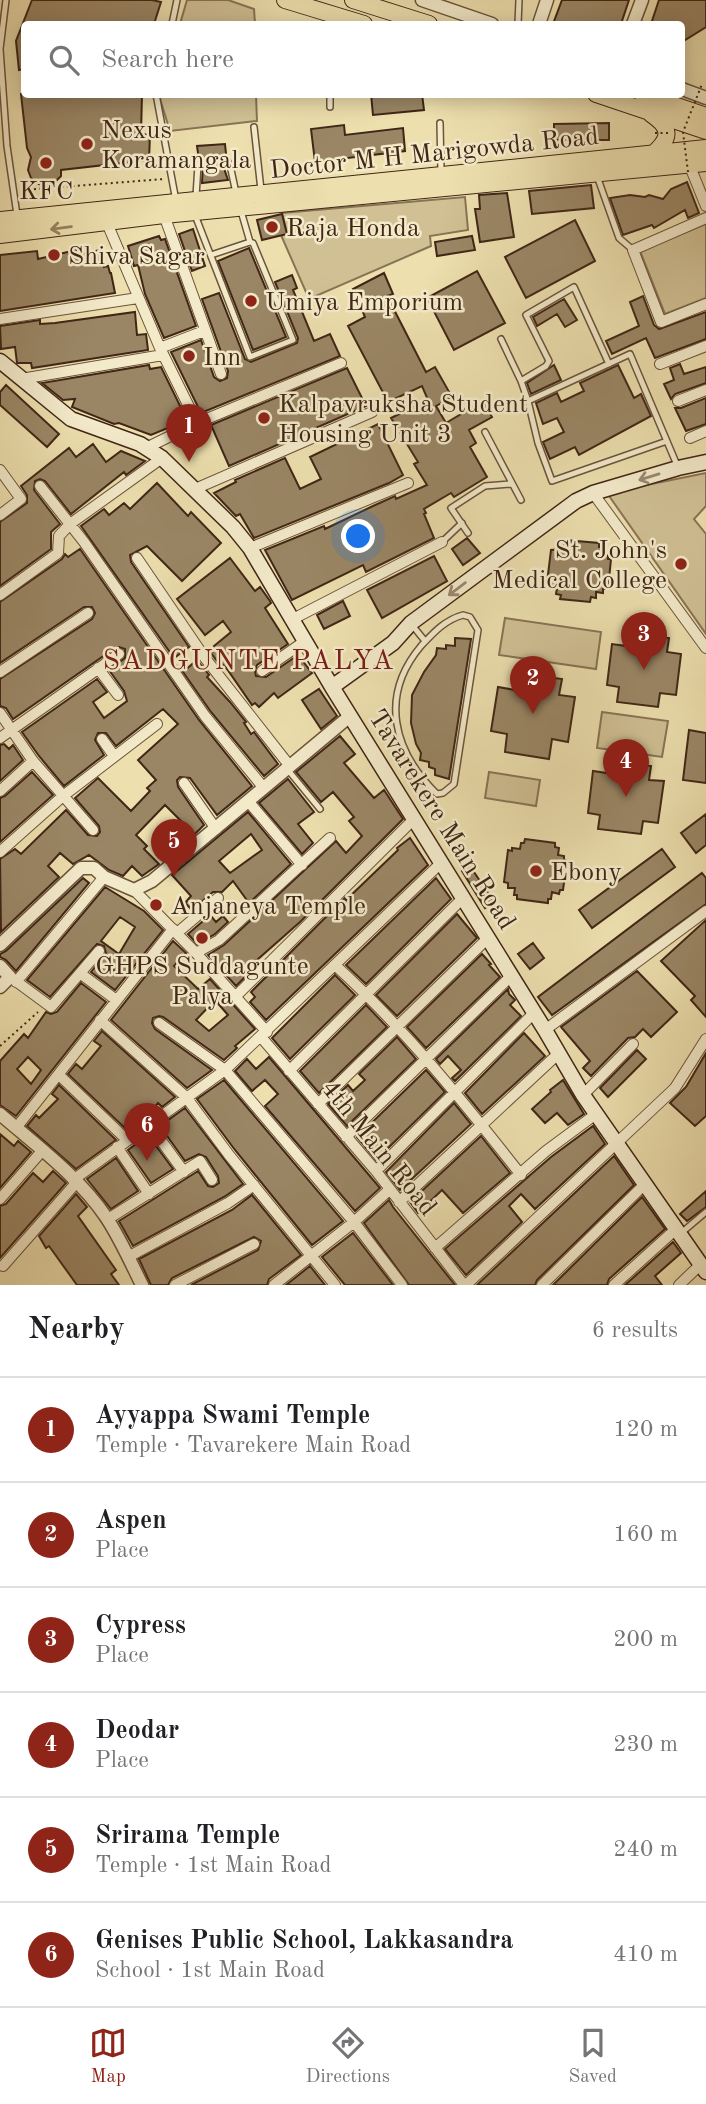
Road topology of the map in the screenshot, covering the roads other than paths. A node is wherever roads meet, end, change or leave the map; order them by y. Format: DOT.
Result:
graph roads {
  1 [pos="6,0"];
  2 [pos="177,0"];
  3 [pos="285,0"];
  4 [pos="354,0"];
  5 [pos="422,0"];
  6 [pos="519,0"];
  7 [pos="547,0"];
  8 [pos="642,0"];
  9 [pos="329,19"];
  10 [pos="173,21"];
  11 [pos="420,21"];
  12 [pos="483,21"];
  13 [pos="517,21"];
  14 [pos="540,21"];
  15 [pos="634,21"];
  16 [pos="685,90"];
  17 [pos="157,98"];
  18 [pos="330,98"];
  19 [pos="619,98"];
  20 [pos="706,98"];
  21 [pos="642,102"];
  22 [pos="330,107"];
  23 [pos="706,116"];
  24 [pos="440,123"];
  25 [pos="254,127"];
  26 [pos="706,131"];
  27 [pos="706,148"];
  28 [pos="652,155"];
  29 [pos="226,159"];
  30 [pos="706,163"];
  31 [pos="198,165"];
  32 [pos="689,168"];
  33 [pos="596,173"];
  34 [pos="441,175"];
  35 [pos="261,193"];
  36 [pos="176,201"];
  37 [pos="239,202"];
  38 [pos="195,206"];
  39 [pos="706,206"];
  40 [pos="16,211"];
  41 [pos="164,215"];
  42 [pos="706,218"];
  43 [pos="0,220"];
  44 [pos="107,223"];
  45 [pos="0,235"];
  46 [pos="250,242"];
  47 [pos="633,250"];
  48 [pos="211,255"];
  49 [pos="138,298"];
  50 [pos="706,304"];
  51 [pos="0,319"];
  52 [pos="204,331"];
  53 [pos="501,339"];
  54 [pos="706,346"];
  55 [pos="161,352"];
  56 [pos="0,361"];
  57 [pos="341,363"];
  58 [pos="609,363"];
  59 [pos="660,364"];
  60 [pos="221,374"];
  61 [pos="21,379"];
  62 [pos="521,381"];
  63 [pos="706,390"];
  64 [pos="528,401"];
  65 [pos="678,401"];
  66 [pos="372,411"];
  67 [pos="197,423"];
  68 [pos="706,431"];
  69 [pos="485,432"];
  70 [pos="690,438"];
  71 [pos="667,441"];
  72 [pos="146,448"];
  73 [pos="162,458"];
  74 [pos="706,462"];
  75 [pos="678,468"];
  76 [pos="0,470"];
  77 [pos="408,483"];
  78 [pos="511,484"];
  79 [pos="40,486"];
  80 [pos="195,489"];
  81 [pos="593,494"];
  82 [pos="520,500"];
  83 [pos="0,515"];
  84 [pos="462,523"];
  85 [pos="70,524"];
  86 [pos="468,533"];
  87 [pos="442,542"];
  88 [pos="250,548"];
  89 [pos="137,558"];
  90 [pos="0,595"];
  91 [pos="428,610"];
  92 [pos="88,612"];
  93 [pos="291,620"];
  94 [pos="408,625"];
  95 [pos="441,625"];
  96 [pos="304,641"];
  97 [pos="425,641"];
  98 [pos="706,648"];
  99 [pos="119,654"];
  100 [pos="98,668"];
  101 [pos="262,671"];
  102 [pos="0,673"];
  103 [pos="330,683"];
  104 [pos="118,695"];
  105 [pos="0,713"];
  106 [pos="350,716"];
  107 [pos="157,724"];
  108 [pos="11,728"];
  109 [pos="0,738"];
  110 [pos="102,738"];
  111 [pos="114,756"];
  112 [pos="33,761"];
  113 [pos="287,767"];
  114 [pos="184,783"];
  115 [pos="263,787"];
  116 [pos="0,791"];
  117 [pos="63,796"];
  118 [pos="248,801"];
  119 [pos="320,809"];
  120 [pos="414,819"];
  121 [pos="216,829"];
  122 [pos="93,830"];
  123 [pos="330,838"];
  124 [pos="0,852"];
  125 [pos="441,863"];
  126 [pos="302,864"];
  127 [pos="104,877"];
  128 [pos="134,890"];
  129 [pos="218,898"];
  130 [pos="463,898"];
  131 [pos="706,911"];
  132 [pos="175,931"];
  133 [pos="488,938"];
  134 [pos="0,945"];
  135 [pos="196,953"];
  136 [pos="97,954"];
  137 [pos="335,965"];
  138 [pos="0,967"];
  139 [pos="81,974"];
  140 [pos="511,976"];
  141 [pos="13,979"];
  142 [pos="0,986"];
  143 [pos="368,995"];
  144 [pos="236,996"];
  145 [pos="116,999"];
  146 [pos="51,1007"];
  147 [pos="38,1012"];
  148 [pos="534,1013"];
  149 [pos="100,1020"];
  150 [pos="159,1023"];
  151 [pos="398,1026"];
  152 [pos="545,1030"];
  153 [pos="264,1034"];
  154 [pos="706,1039"];
  155 [pos="633,1044"];
  156 [pos="559,1053"];
  157 [pos="427,1060"];
  158 [pos="225,1070"];
  159 [pos="289,1071"];
  160 [pos="59,1075"];
  161 [pos="455,1091"];
  162 [pos="583,1095"];
  163 [pos="186,1097"];
  164 [pos="318,1104"];
  165 [pos="596,1114"];
  166 [pos="2,1120"];
  167 [pos="149,1124"];
  168 [pos="483,1126"];
  169 [pos="16,1128"];
  170 [pos="346,1137"];
  171 [pos="127,1140"];
  172 [pos="617,1143"];
  173 [pos="117,1147"];
  174 [pos="42,1151"];
  175 [pos="376,1171"];
  176 [pos="184,1172"];
  177 [pos="521,1175"];
  178 [pos="212,1180"];
  179 [pos="75,1182"];
  180 [pos="645,1184"];
  181 [pos="254,1185"];
  182 [pos="389,1190"];
  183 [pos="149,1194"];
  184 [pos="0,1199"];
  185 [pos="399,1202"];
  186 [pos="706,1212"];
  187 [pos="107,1219"];
  188 [pos="354,1222"];
  189 [pos="678,1231"];
  190 [pos="254,1244"];
  191 [pos="435,1248"];
  192 [pos="310,1255"];
  193 [pos="128,1257"];
  194 [pos="703,1262"];
  195 [pos="2,1266"];
  196 [pos="142,1285"];
  197 [pos="175,1285"];
  198 [pos="274,1285"];
  199 [pos="335,1285"];
  200 [pos="402,1285"];
  201 [pos="465,1285"];
  202 [pos="542,1285"];
  203 [pos="614,1285"];
  204 [pos="679,1285"];
  1 -- 40 [label="lane"];
  2 -- 10 [label="lane"];
  3 -- 9 [label="main road"];
  4 -- 11 [label="main road"];
  5 -- 12 [label="street"];
  6 -- 13 [label="lane"];
  7 -- 14 [label="street"];
  8 -- 15 [label="street"];
  16 -- 20 [label="street"];
  17 -- 36 [label="lane"];
  18 -- 22 [label="lane"];
  19 -- 21 [label="main road"];
  21 -- 23 [label="main road"];
  21 -- 26 [label="main road"];
  21 -- 28 [label="main road"];
  24 -- 34 [label="lane"];
  25 -- 35 [label="lane"];
  27 -- 28 [label="main road, Doctor M H Marigowda Road"];
  28 -- 34 [label="main road, Doctor M H Marigowda Road"];
  29 -- 37 [label="lane"];
  30 -- 32 [label="main road, Doctor M H Marigowda Road"];
  31 -- 38 [label="lane"];
  32 -- 33 [label="main road, Doctor M H Marigowda Road"];
  32 -- 39 [label="street"];
  33 -- 37 [label="main road, Doctor M H Marigowda Road"];
  33 -- 47 [label="lane"];
  34 -- 35 [label="main road, Doctor M H Marigowda Road"];
  35 -- 37 [label="main road, Doctor M H Marigowda Road"];
  36 -- 38 [label="main road, Doctor M H Marigowda Road"];
  36 -- 40 [label="main road, Doctor M H Marigowda Road"];
  37 -- 38 [label="main road, Doctor M H Marigowda Road"];
  37 -- 46 [label="lane"];
  38 -- 41 [label="main road, Doctor M H Marigowda Road"];
  38 -- 48 [label="lane"];
  40 -- 43 [label="main road, Doctor M H Marigowda Road"];
  41 -- 44 [label="main road, Doctor M H Marigowda Road"];
  41 -- 52 [label="street"];
  42 -- 47 [label="street"];
  44 -- 45 [label="main road, Doctor M H Marigowda Road, one-way"];
  44 -- 49 [label="street"];
  46 -- 48 [label="lane"];
  46 -- 48 [label="lane"];
  47 -- 50 [label="street"];
  49 -- 51 [label="street"];
  49 -- 55 [label="street"];
  52 -- 55 [label="street"];
  52 -- 60 [label="street"];
  53 -- 62 [label="lane"];
  54 -- 59 [label="street"];
  55 -- 61 [label="street"];
  55 -- 67 [label="street"];
  56 -- 61 [label="main road, Tavarekere Main Road"];
  57 -- 67 [label="street"];
  58 -- 62 [label="lane"];
  58 -- 64 [label="lane"];
  58 -- 71 [label="lane"];
  61 -- 72 [label="main road, Tavarekere Main Road"];
  62 -- 64 [label="lane"];
  63 -- 65 [label="street"];
  64 -- 71 [label="lane"];
  66 -- 80 [label="street"];
  67 -- 72 [label="street"];
  68 -- 70 [label="street"];
  69 -- 78 [label="lane"];
  71 -- 75 [label="lane"];
  72 -- 73 [label="main road, Tavarekere Main Road"];
  73 -- 80 [label="main road, Tavarekere Main Road"];
  73 -- 85 [label="street"];
  74 -- 75 [label="main road"];
  75 -- 81 [label="main road, one-way"];
  76 -- 83 [label="street"];
  77 -- 88 [label="street"];
  78 -- 82 [label="lane"];
  78 -- 84 [label="lane"];
  79 -- 85 [label="street"];
  80 -- 88 [label="main road, Tavarekere Main Road"];
  81 -- 91 [label="main road, one-way"];
  81 -- 98 [label="street"];
  84 -- 86 [label="lane"];
  84 -- 87 [label="lane"];
  85 -- 90 [label="street"];
  85 -- 115 [label="street"];
  87 -- 93 [label="street"];
  88 -- 93 [label="main road, Tavarekere Main Road"];
  89 -- 113 [label="street"];
  91 -- 94 [label="main road"];
  91 -- 95 [label="lane"];
  92 -- 102 [label="street"];
  93 -- 96 [label="main road, Tavarekere Main Road"];
  94 -- 97 [label="lane"];
  94 -- 103 [label="main road"];
  95 -- 97 [label="lane"];
  95 -- 97 [label="lane"];
  96 -- 101 [label="street"];
  96 -- 103 [label="main road, Tavarekere Main Road"];
  99 -- 100 [label="street"];
  100 -- 104 [label="street"];
  100 -- 108 [label="street"];
  103 -- 106 [label="main road, Tavarekere Main Road"];
  105 -- 108 [label="street"];
  106 -- 113 [label="street"];
  106 -- 120 [label="main road, Tavarekere Main Road"];
  107 -- 111 [label="street"];
  108 -- 109 [label="street"];
  108 -- 112 [label="street"];
  110 -- 111 [label="street"];
  111 -- 117 [label="street"];
  112 -- 116 [label="street"];
  112 -- 117 [label="street"];
  113 -- 115 [label="street"];
  113 -- 119 [label="lane"];
  114 -- 121 [label="street"];
  115 -- 118 [label="street"];
  117 -- 122 [label="street"];
  117 -- 124 [label="street"];
  118 -- 121 [label="street"];
  118 -- 126 [label="street"];
  120 -- 125 [label="main road, Tavarekere Main Road"];
  120 -- 144 [label="street"];
  121 -- 128 [label="street"];
  123 -- 126 [label="street"];
  125 -- 130 [label="main road, Tavarekere Main Road"];
  125 -- 137 [label="street"];
  126 -- 135 [label="street"];
  127 -- 128 [label="street"];
  127 -- 134 [label="street"];
  127 -- 141 [label="street"];
  128 -- 132 [label="street, 4th Main Road"];
  129 -- 132 [label="street"];
  130 -- 133 [label="main road, Tavarekere Main Road"];
  130 -- 143 [label="street"];
  131 -- 152 [label="street"];
  132 -- 135 [label="street, 4th Main Road"];
  132 -- 145 [label="street"];
  133 -- 140 [label="main road, Tavarekere Main Road"];
  133 -- 151 [label="street"];
  135 -- 144 [label="street, 4th Main Road"];
  136 -- 139 [label="street"];
  137 -- 143 [label="street"];
  137 -- 153 [label="street"];
  138 -- 141 [label="street"];
  139 -- 145 [label="street"];
  139 -- 146 [label="street"];
  140 -- 148 [label="main road, Tavarekere Main Road"];
  140 -- 157 [label="street"];
  141 -- 142 [label="street"];
  141 -- 146 [label="street"];
  143 -- 151 [label="street"];
  143 -- 159 [label="street"];
  144 -- 153 [label="street, 4th Main Road"];
  145 -- 149 [label="street"];
  146 -- 147 [label="street"];
  148 -- 152 [label="main road, Tavarekere Main Road"];
  148 -- 161 [label="street"];
  149 -- 160 [label="street"];
  149 -- 163 [label="street"];
  150 -- 158 [label="street"];
  151 -- 157 [label="street"];
  151 -- 164 [label="street"];
  152 -- 156 [label="main road, Tavarekere Main Road"];
  153 -- 158 [label="street"];
  153 -- 159 [label="street, 4th Main Road"];
  154 -- 172 [label="street"];
  155 -- 162 [label="street"];
  156 -- 162 [label="main road, Tavarekere Main Road"];
  156 -- 168 [label="street"];
  157 -- 161 [label="street"];
  157 -- 170 [label="street"];
  158 -- 163 [label="street"];
  158 -- 188 [label="street"];
  159 -- 164 [label="street, 4th Main Road"];
  160 -- 169 [label="street"];
  160 -- 171 [label="street"];
  161 -- 168 [label="street"];
  161 -- 175 [label="street"];
  162 -- 165 [label="main road, Tavarekere Main Road"];
  163 -- 167 [label="street"];
  163 -- 181 [label="street"];
  164 -- 170 [label="street, 4th Main Road"];
  165 -- 172 [label="main road, Tavarekere Main Road"];
  165 -- 177 [label="street"];
  166 -- 169 [label="street"];
  167 -- 171 [label="street"];
  167 -- 176 [label="street"];
  168 -- 177 [label="street"];
  168 -- 185 [label="street"];
  169 -- 174 [label="street"];
  170 -- 175 [label="street, 4th Main Road"];
  171 -- 173 [label="street"];
  172 -- 180 [label="main road, Tavarekere Main Road"];
  172 -- 201 [label="street"];
  173 -- 179 [label="street"];
  173 -- 183 [label="street"];
  174 -- 179 [label="street"];
  174 -- 184 [label="street"];
  175 -- 182 [label="street, 4th Main Road"];
  176 -- 178 [label="street"];
  176 -- 183 [label="street"];
  177 -- 191 [label="street"];
  179 -- 187 [label="street"];
  179 -- 195 [label="street"];
  180 -- 189 [label="main road, Tavarekere Main Road"];
  180 -- 202 [label="street"];
  181 -- 192 [label="street"];
  181 -- 193 [label="street"];
  182 -- 185 [label="street, 4th Main Road"];
  182 -- 188 [label="street"];
  183 -- 187 [label="street"];
  185 -- 191 [label="street, 4th Main Road"];
  186 -- 189 [label="lane"];
  187 -- 193 [label="street"];
  188 -- 192 [label="street"];
  188 -- 200 [label="street"];
  189 -- 194 [label="main road, Tavarekere Main Road"];
  189 -- 203 [label="street"];
  190 -- 197 [label="street"];
  191 -- 201 [label="street, 4th Main Road"];
  192 -- 198 [label="street"];
  192 -- 199 [label="street"];
  193 -- 196 [label="street"];
  194 -- 204 [label="street"];
}
